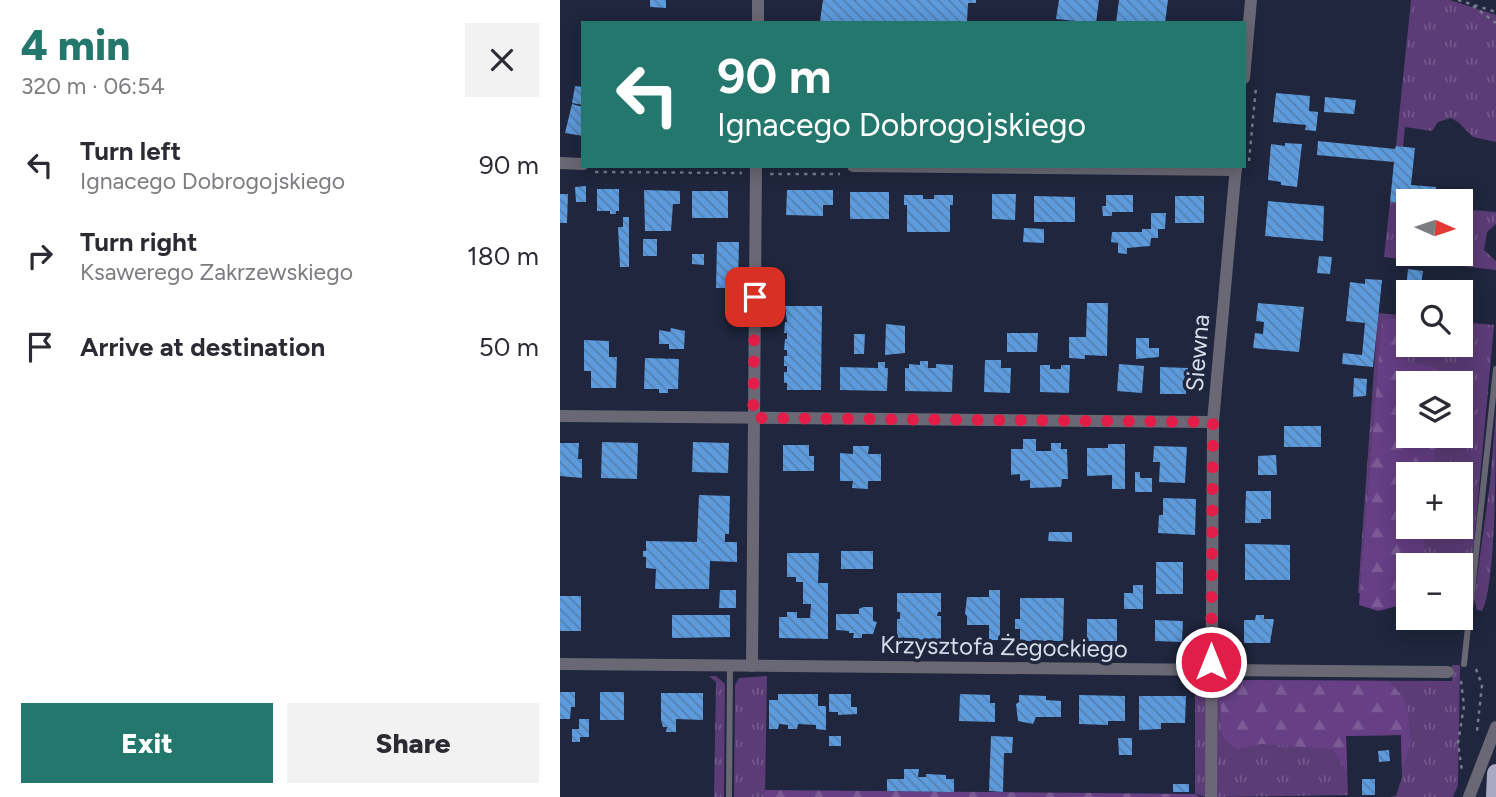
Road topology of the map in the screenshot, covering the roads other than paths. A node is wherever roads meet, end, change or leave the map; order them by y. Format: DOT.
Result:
graph roads {
  1 [pos="758,0"];
  2 [pos="1251,0"];
  3 [pos="758,21"];
  4 [pos="1246,56"];
  5 [pos="560,163"];
  6 [pos="581,164"];
  7 [pos="756,168"];
  8 [pos="1236,168"];
  9 [pos="1496,369"];
  10 [pos="560,416"];
  11 [pos="753,418"];
  12 [pos="1213,422"];
  13 [pos="560,664"];
  14 [pos="1464,664"];
  15 [pos="730,666"];
  16 [pos="752,666"];
  17 [pos="1211,670"];
  18 [pos="1448,672"];
  19 [pos="1496,727"];
  20 [pos="1496,774"];
  21 [pos="729,797"];
  22 [pos="1210,797"];
  23 [pos="1469,797"];
  24 [pos="1495,797"];
  1 -- 3 [label="street"];
  2 -- 4 [label="street"];
  5 -- 6 [label="street"];
  7 -- 11 [label="street"];
  8 -- 12 [label="street, Siewna"];
  9 -- 14 [label="lane"];
  10 -- 11 [label="street"];
  11 -- 12 [label="street"];
  11 -- 16 [label="street"];
  12 -- 17 [label="street, Siewna"];
  13 -- 15 [label="street, Krzysztofa Żegockiego"];
  15 -- 16 [label="street, Krzysztofa Żegockiego"];
  15 -- 21 [label="lane"];
  16 -- 17 [label="street, Krzysztofa Żegockiego"];
  17 -- 18 [label="street, Krzysztofa Żegockiego"];
  17 -- 22 [label="street, Siewna"];
  19 -- 23 [label="street"];
  20 -- 24 [label="main road"];
}
